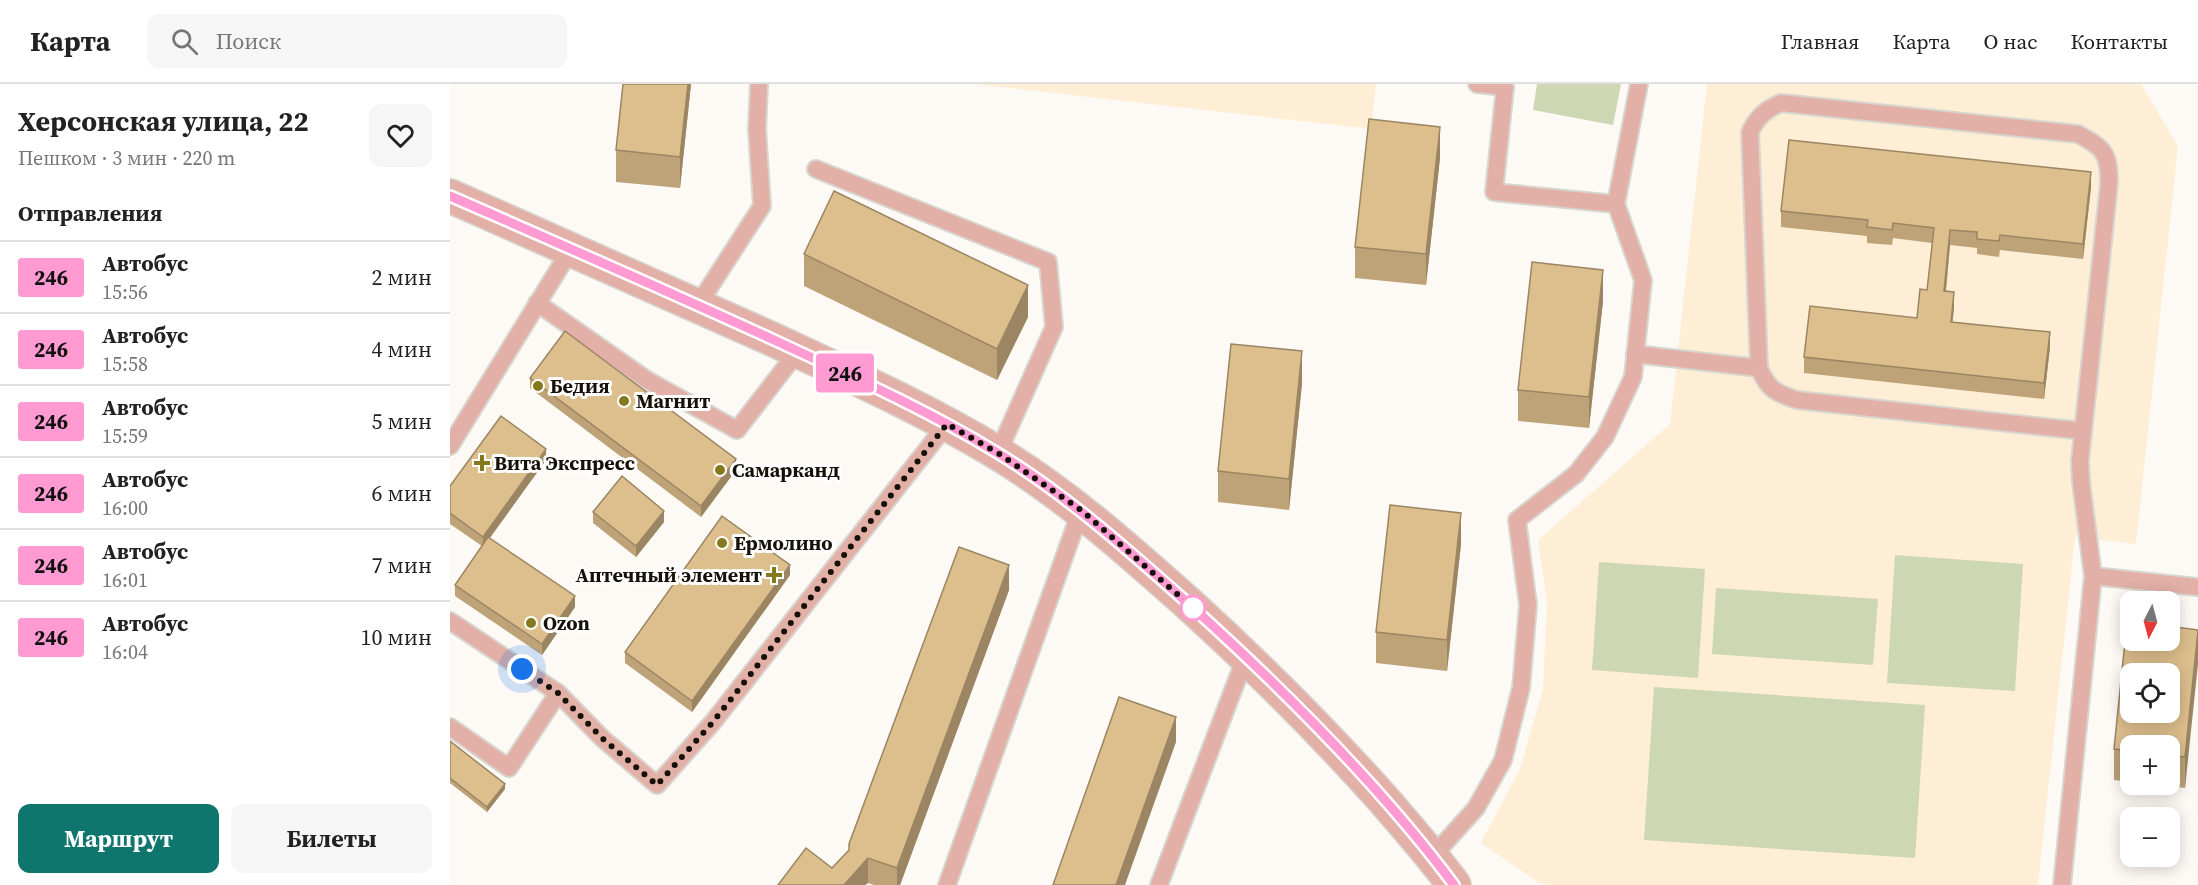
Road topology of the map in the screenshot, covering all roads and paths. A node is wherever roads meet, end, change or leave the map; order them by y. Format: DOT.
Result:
graph roads {
  1 [pos="759,84"];
  2 [pos="1477,84"];
  3 [pos="1639,84"];
  4 [pos="816,169"];
  5 [pos="450,196"];
  6 [pos="1616,204"];
  7 [pos="571,249"];
  8 [pos="537,303"];
  9 [pos="698,305"];
  10 [pos="798,351"];
  11 [pos="1635,354"];
  12 [pos="1759,368"];
  13 [pos="947,424"];
  14 [pos="2083,431"];
  15 [pos="450,446"];
  16 [pos="998,453"];
  17 [pos="1081,510"];
  18 [pos="2093,576"];
  19 [pos="2198,587"];
  20 [pos="450,621"];
  21 [pos="1246,656"];
  22 [pos="558,693"];
  23 [pos="450,727"];
  24 [pos="1433,856"];
  25 [pos="947,885"];
  26 [pos="1159,885"];
  27 [pos="1454,885"];
  28 [pos="2062,885"];
  1 -- 9 [label="lane"];
  2 -- 6 [label="lane"];
  3 -- 6 [label="lane"];
  4 -- 16 [label="lane"];
  5 -- 7 [label="street"];
  6 -- 11 [label="lane"];
  7 -- 8 [label="lane"];
  7 -- 9 [label="street"];
  8 -- 10 [label="lane"];
  8 -- 15 [label="lane"];
  9 -- 10 [label="street"];
  10 -- 13 [label="street"];
  11 -- 12 [label="lane"];
  11 -- 24 [label="lane"];
  12 -- 14 [label="lane"];
  12 -- 14 [label="lane"];
  13 -- 16 [label="street"];
  13 -- 22 [label="lane"];
  14 -- 18 [label="lane"];
  16 -- 17 [label="street"];
  17 -- 21 [label="street"];
  17 -- 25 [label="lane"];
  18 -- 19 [label="lane"];
  18 -- 28 [label="lane"];
  20 -- 22 [label="lane"];
  21 -- 24 [label="street"];
  21 -- 26 [label="lane"];
  22 -- 23 [label="lane"];
  24 -- 27 [label="street"];
}
